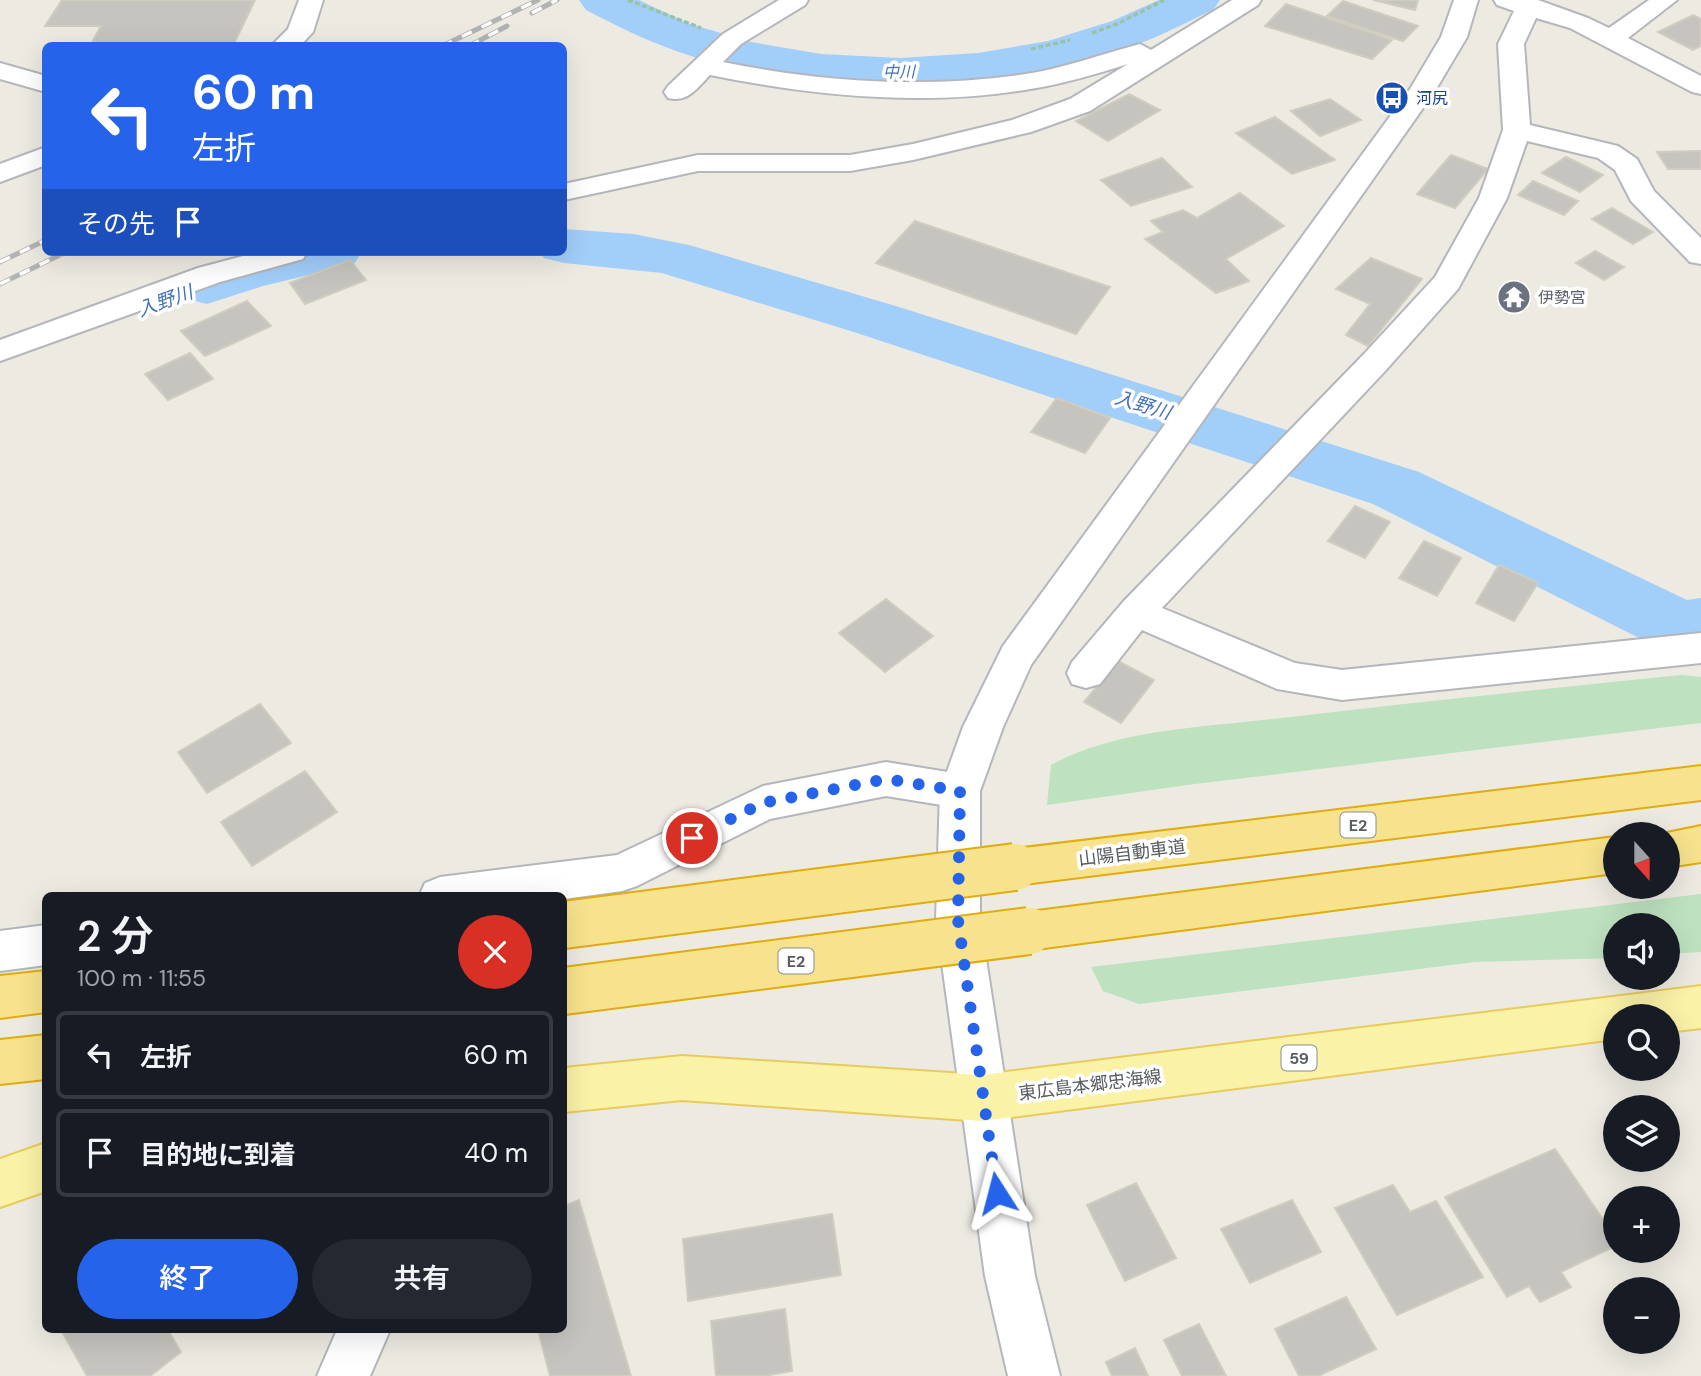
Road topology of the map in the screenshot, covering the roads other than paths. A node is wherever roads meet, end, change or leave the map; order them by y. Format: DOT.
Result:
graph roads {
  1 [pos="311,0"];
  2 [pos="796,0"];
  3 [pos="1249,0"];
  4 [pos="1466,0"];
  5 [pos="1665,0"];
  6 [pos="1517,3"];
  7 [pos="1612,38"];
  8 [pos="289,42"];
  9 [pos="1172,47"];
  10 [pos="719,53"];
  11 [pos="0,71"];
  12 [pos="42,83"];
  13 [pos="1701,86"];
  14 [pos="677,92"];
  15 [pos="1517,130"];
  16 [pos="42,157"];
  17 [pos="0,174"];
  18 [pos="567,191"];
  19 [pos="278,256"];
  20 [pos="1701,256"];
  21 [pos="0,351"];
  22 [pos="1136,612"];
  23 [pos="1701,648"];
  24 [pos="1086,673"];
  25 [pos="1701,783"];
  26 [pos="960,791"];
  27 [pos="1701,844"];
  28 [pos="1680,847"];
  29 [pos="1603,857"];
  30 [pos="472,892"];
  31 [pos="567,925"];
  32 [pos="42,946"];
  33 [pos="0,951"];
  34 [pos="567,991"];
  35 [pos="42,992"];
  36 [pos="0,997"];
  37 [pos="1701,1007"];
  38 [pos="1680,1010"];
  39 [pos="1603,1020"];
  40 [pos="42,1057"];
  41 [pos="0,1062"];
  42 [pos="567,1090"];
  43 [pos="982,1098"];
  44 [pos="42,1168"];
  45 [pos="0,1183"];
  46 [pos="364,1333"];
  47 [pos="343,1376"];
  48 [pos="1034,1376"];
  1 -- 8 [label="street"];
  2 -- 10 [label="street"];
  3 -- 9 [label="street"];
  4 -- 26 [label="street"];
  5 -- 7 [label="street"];
  6 -- 7 [label="street"];
  6 -- 15 [label="street"];
  7 -- 13 [label="street"];
  9 -- 10 [label="street"];
  9 -- 18 [label="street"];
  10 -- 14 [label="street"];
  11 -- 12 [label="street"];
  15 -- 20 [label="street"];
  15 -- 22 [label="street"];
  16 -- 17 [label="street"];
  19 -- 21 [label="street"];
  22 -- 23 [label="street"];
  22 -- 24 [label="street"];
  25 -- 31 [label="highway, 山陽自動車道 / E2, bridge"];
  26 -- 30 [label="street"];
  26 -- 43 [label="street"];
  27 -- 28 [label="highway"];
  29 -- 34 [label="highway, E2, bridge"];
  32 -- 33 [label="street"];
  35 -- 36 [label="highway"];
  37 -- 38 [label="main road"];
  39 -- 43 [label="main road, 東広島本郷忠海線 / 59"];
  40 -- 41 [label="highway"];
  42 -- 43 [label="main road, 東広島本郷忠海線 / 59"];
  43 -- 48 [label="street"];
  44 -- 45 [label="main road"];
  46 -- 47 [label="street"];
}
